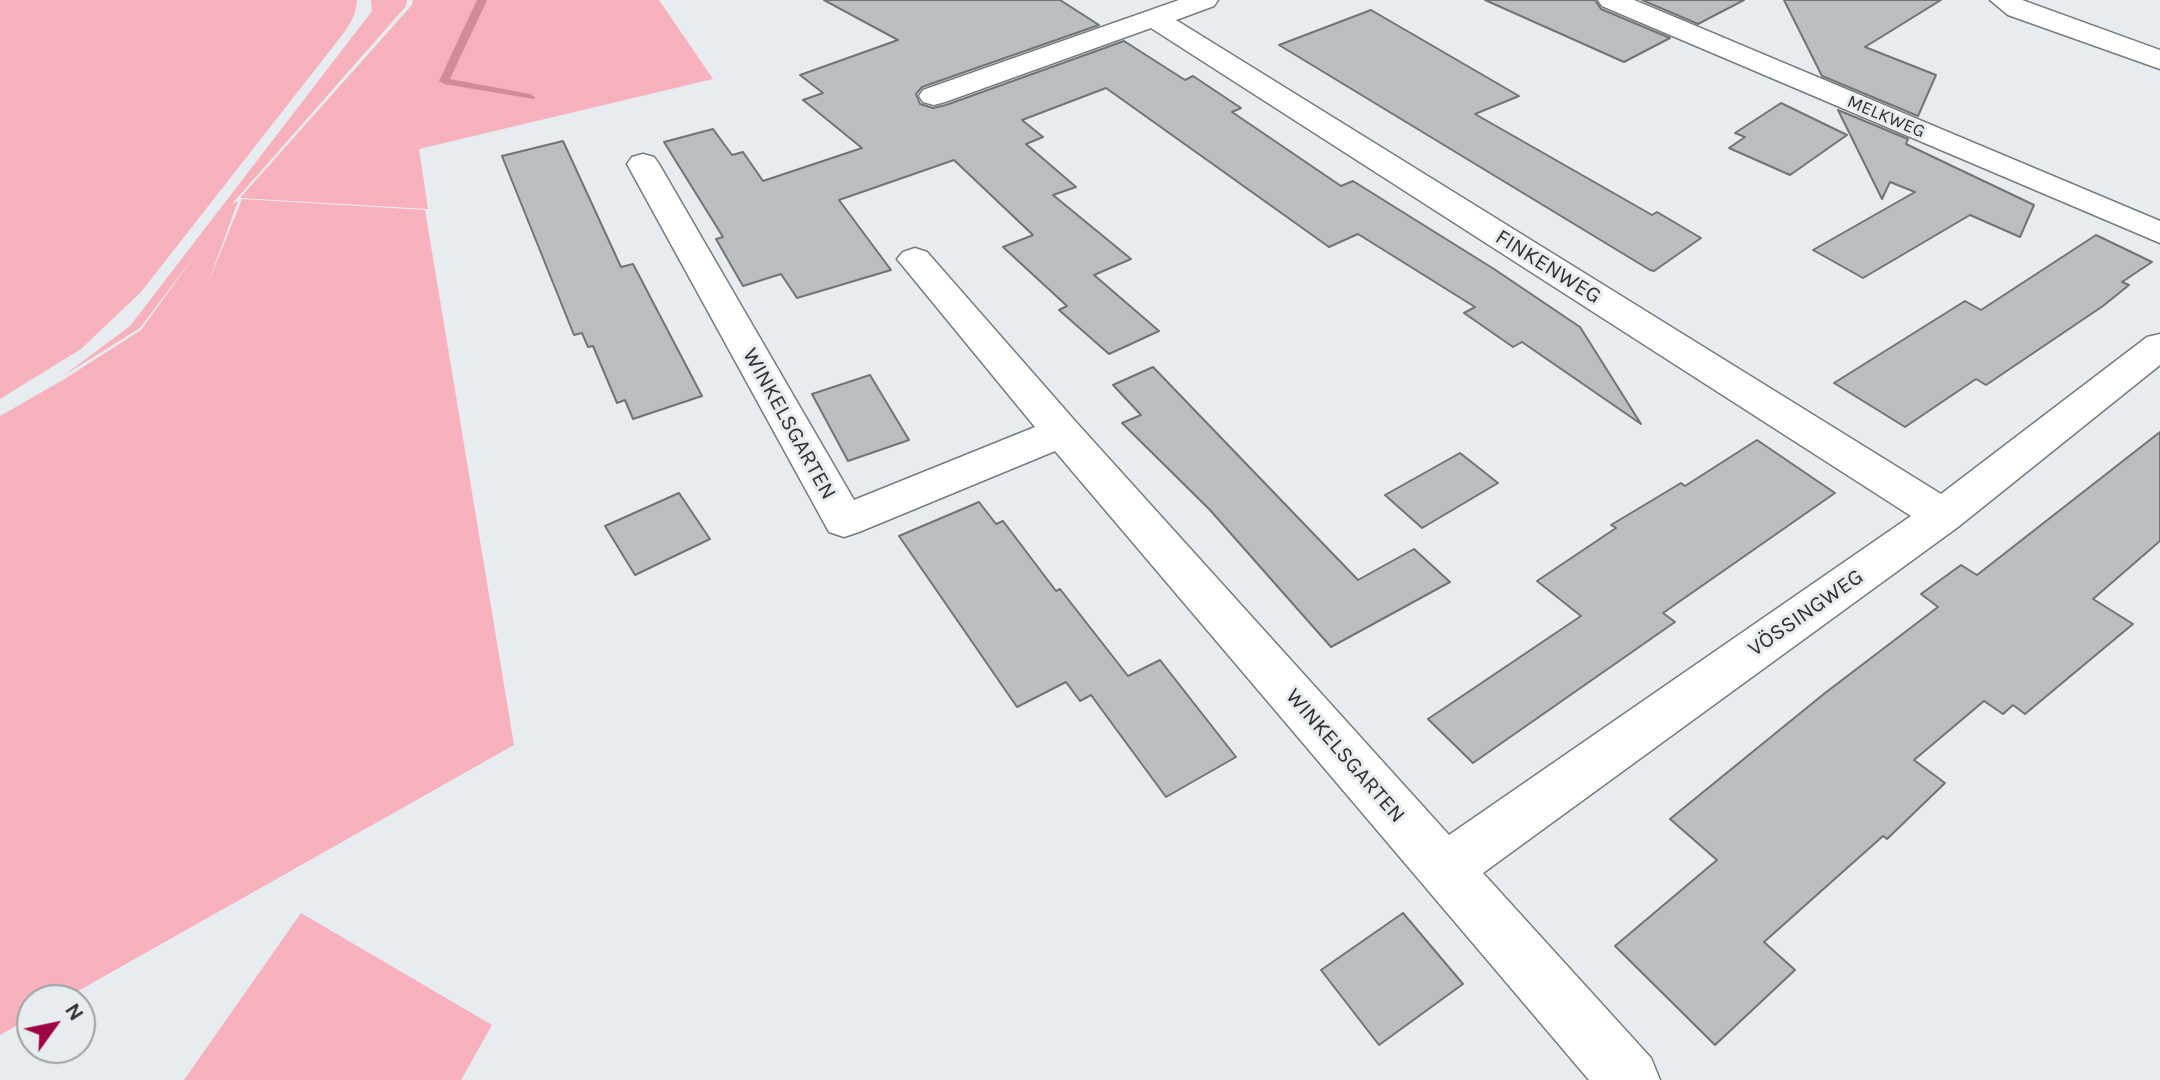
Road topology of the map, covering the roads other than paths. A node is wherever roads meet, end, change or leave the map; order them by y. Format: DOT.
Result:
graph roads {
  1 [pos="1205,0"];
  2 [pos="1611,0"];
  3 [pos="2003,0"];
  4 [pos="1154,18"];
  5 [pos="2160,60"];
  6 [pos="934,96"];
  7 [pos="643,164"];
  8 [pos="2160,233"];
  9 [pos="915,259"];
  10 [pos="2160,346"];
  11 [pos="1062,432"];
  12 [pos="1943,516"];
  13 [pos="1444,869"];
  14 [pos="1629,1080"];
  1 -- 4 [label="street"];
  2 -- 8 [label="street, MELKWEG"];
  3 -- 5 [label="street"];
  4 -- 6 [label="street"];
  4 -- 12 [label="street, FINKENWEG"];
  7 -- 11 [label="street, WINKELSGARTEN"];
  9 -- 11 [label="street, WINKELSGARTEN"];
  10 -- 12 [label="street, VÖSSINGWEG"];
  11 -- 13 [label="street, WINKELSGARTEN"];
  12 -- 13 [label="street, VÖSSINGWEG"];
  13 -- 14 [label="street, WINKELSGARTEN"];
}
